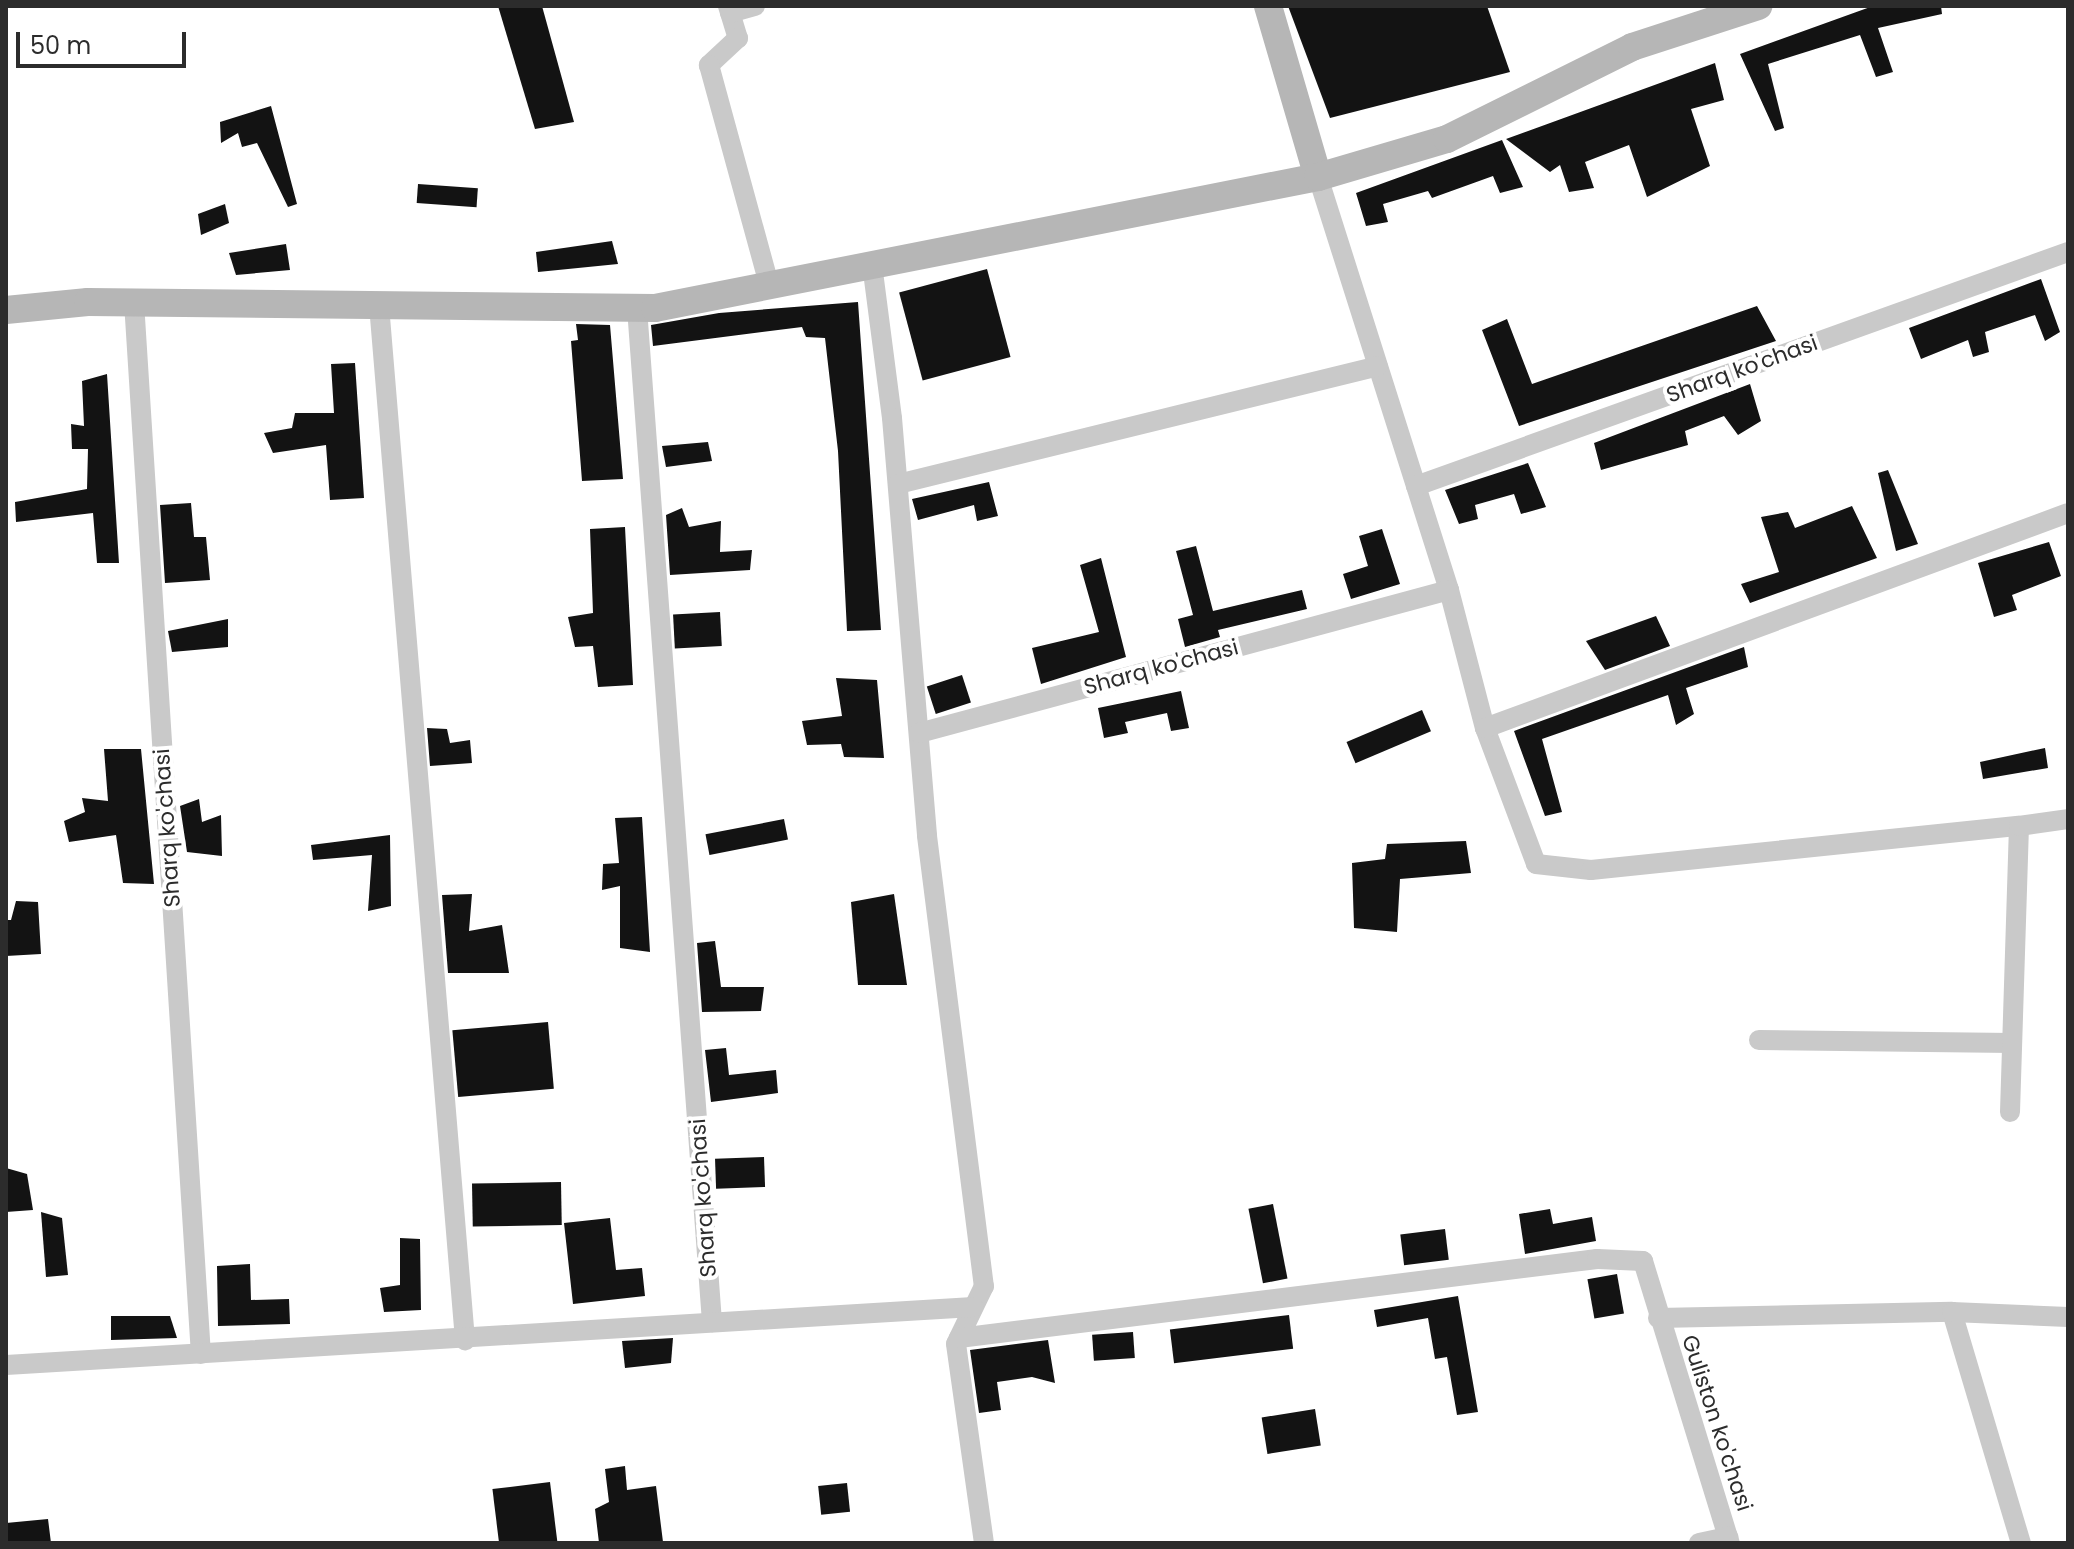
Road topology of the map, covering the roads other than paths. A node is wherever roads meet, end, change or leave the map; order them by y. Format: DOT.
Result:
graph roads {
  1 [pos="755,6"];
  2 [pos="1268,6"];
  3 [pos="1758,6"];
  4 [pos="729,9"];
  5 [pos="1318,177"];
  6 [pos="2068,252"];
  7 [pos="872,264"];
  8 [pos="769,285"];
  9 [pos="134,302"];
  10 [pos="379,305"];
  11 [pos="637,308"];
  12 [pos="6,310"];
  13 [pos="1378,366"];
  14 [pos="898,484"];
  15 [pos="1416,486"];
  16 [pos="2068,513"];
  17 [pos="1449,590"];
  18 [pos="1485,728"];
  19 [pos="919,733"];
  20 [pos="2068,819"];
  21 [pos="2019,826"];
  22 [pos="1759,1040"];
  23 [pos="2012,1043"];
  24 [pos="2010,1112"];
  25 [pos="973,1307"];
  26 [pos="1952,1312"];
  27 [pos="2068,1317"];
  28 [pos="1658,1318"];
  29 [pos="712,1322"];
  30 [pos="959,1338"];
  31 [pos="465,1340"];
  32 [pos="201,1354"];
  33 [pos="6,1365"];
  34 [pos="1729,1540"];
  35 [pos="984,1543"];
  36 [pos="1699,1543"];
  37 [pos="2021,1543"];
  1 -- 4 [label="street"];
  2 -- 5 [label="street"];
  3 -- 5 [label="street"];
  4 -- 8 [label="street"];
  5 -- 7 [label="street"];
  5 -- 13 [label="street"];
  6 -- 15 [label="street, Sharq ko'chasi"];
  7 -- 8 [label="street"];
  7 -- 14 [label="street"];
  8 -- 11 [label="street"];
  9 -- 10 [label="street"];
  9 -- 12 [label="street"];
  9 -- 32 [label="street, Sharq ko'chasi"];
  10 -- 11 [label="street"];
  10 -- 31 [label="street"];
  11 -- 29 [label="street, Sharq ko'chasi"];
  13 -- 14 [label="street"];
  13 -- 15 [label="street"];
  14 -- 19 [label="street"];
  15 -- 17 [label="street"];
  16 -- 18 [label="street"];
  17 -- 18 [label="street"];
  17 -- 19 [label="street, Sharq ko'chasi"];
  18 -- 21 [label="street"];
  19 -- 25 [label="street"];
  20 -- 21 [label="street"];
  21 -- 23 [label="street"];
  22 -- 23 [label="street"];
  23 -- 24 [label="street"];
  25 -- 29 [label="street"];
  25 -- 30 [label="street"];
  26 -- 27 [label="street"];
  26 -- 28 [label="street"];
  26 -- 37 [label="street"];
  28 -- 30 [label="street, Guliston ko'chasi"];
  28 -- 34 [label="street, Guliston ko'chasi"];
  29 -- 31 [label="street"];
  30 -- 35 [label="street"];
  31 -- 32 [label="street"];
  32 -- 33 [label="street"];
  34 -- 36 [label="street"];
}
